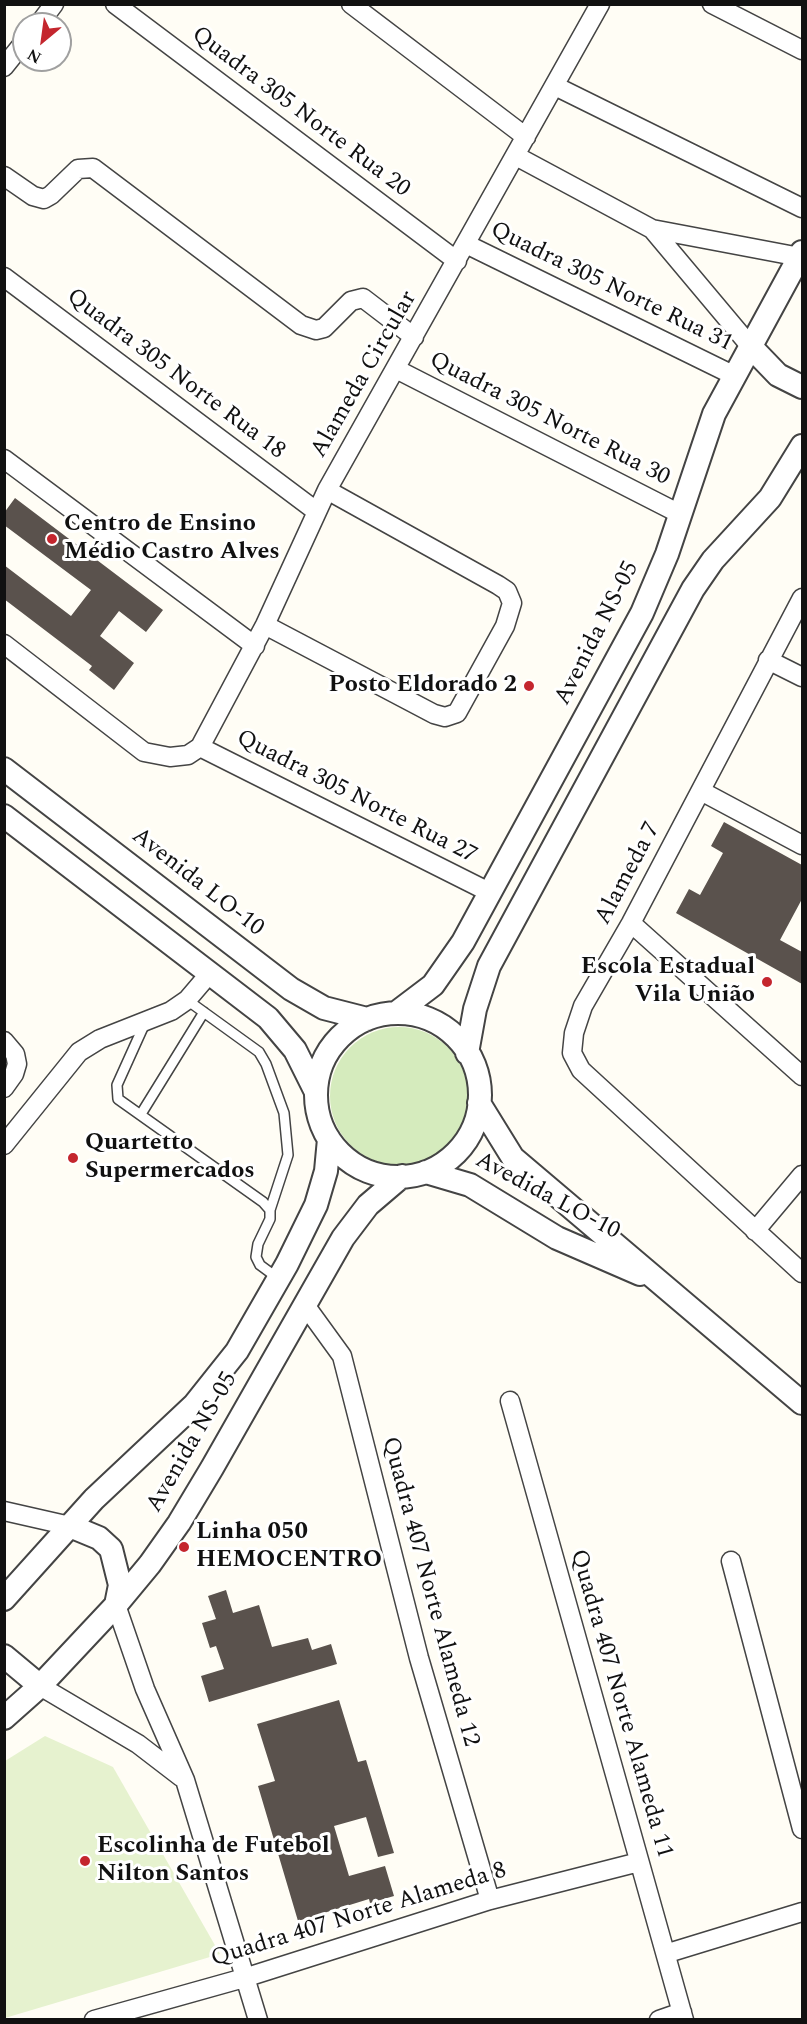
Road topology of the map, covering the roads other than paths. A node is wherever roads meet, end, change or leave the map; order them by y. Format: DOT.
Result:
graph roads {
  1 [pos="114,4"];
  2 [pos="351,4"];
  3 [pos="600,4"];
  4 [pos="712,4"];
  5 [pos="802,50"];
  6 [pos="555,86"];
  7 [pos="526,137"];
  8 [pos="516,156"];
  9 [pos="4,176"];
  10 [pos="802,208"];
  11 [pos="652,229"];
  12 [pos="466,244"];
  13 [pos="802,255"];
  14 [pos="457,261"];
  15 [pos="4,277"];
  16 [pos="414,337"];
  17 [pos="751,347"];
  18 [pos="396,369"];
  19 [pos="735,376"];
  20 [pos="802,387"];
  21 [pos="802,446"];
  22 [pos="4,459"];
  23 [pos="327,490"];
  24 [pos="316,511"];
  25 [pos="680,514"];
  26 [pos="802,598"];
  27 [pos="265,625"];
  28 [pos="4,644"];
  29 [pos="255,646"];
  30 [pos="768,660"];
  31 [pos="802,677"];
  32 [pos="200,747"];
  33 [pos="4,769"];
  34 [pos="701,791"];
  35 [pos="4,816"];
  36 [pos="802,845"];
  37 [pos="491,893"];
  38 [pos="631,924"];
  39 [pos="210,973"];
  40 [pos="187,1000"];
  41 [pos="204,1012"];
  42 [pos="396,1013"];
  43 [pos="367,1019"];
  44 [pos="146,1021"];
  45 [pos="4,1041"];
  46 [pos="467,1053"];
  47 [pos="802,1076"];
  48 [pos="4,1088"];
  49 [pos="316,1092"];
  50 [pos="479,1103"];
  51 [pos="141,1114"];
  52 [pos="329,1138"];
  53 [pos="4,1145"];
  54 [pos="426,1172"];
  55 [pos="802,1175"];
  56 [pos="402,1176"];
  57 [pos="270,1210"];
  58 [pos="755,1231"];
  59 [pos="802,1273"];
  60 [pos="279,1279"];
  61 [pos="674,1293"];
  62 [pos="305,1305"];
  63 [pos="510,1401"];
  64 [pos="802,1403"];
  65 [pos="4,1511"];
  66 [pos="70,1526"];
  67 [pos="731,1561"];
  68 [pos="4,1599"];
  69 [pos="116,1605"];
  70 [pos="4,1656"];
  71 [pos="40,1686"];
  72 [pos="4,1718"];
  73 [pos="185,1780"];
  74 [pos="802,1829"];
  75 [pos="639,1862"];
  76 [pos="490,1900"];
  77 [pos="802,1912"];
  78 [pos="668,1953"];
  79 [pos="244,1978"];
  80 [pos="683,2016"];
  81 [pos="94,2019"];
  82 [pos="258,2019"];
  83 [pos="659,2019"];
  1 -- 14 [label="street, Quadra 305 Norte Rua 20"];
  2 -- 7 [label="street"];
  3 -- 6 [label="street, Alameda Circular"];
  4 -- 5 [label="street"];
  6 -- 7 [label="street, Alameda Circular"];
  6 -- 10 [label="street"];
  7 -- 8 [label="street, Alameda Circular"];
  8 -- 11 [label="street"];
  8 -- 12 [label="street, Alameda Circular"];
  9 -- 16 [label="street"];
  11 -- 13 [label="street"];
  11 -- 17 [label="street"];
  12 -- 14 [label="street, Alameda Circular"];
  12 -- 19 [label="street, Quadra 305 Norte Rua 31"];
  13 -- 17 [label="street, Avenida NS-05"];
  14 -- 16 [label="street, Alameda Circular"];
  15 -- 24 [label="street, Quadra 305 Norte Rua 18"];
  16 -- 18 [label="street, Alameda Circular"];
  17 -- 19 [label="street, Avenida NS-05"];
  17 -- 20 [label="street"];
  18 -- 23 [label="street, Alameda Circular"];
  18 -- 25 [label="street, Quadra 305 Norte Rua 30"];
  19 -- 25 [label="street, Avenida NS-05"];
  21 -- 46 [label="street"];
  22 -- 29 [label="street"];
  23 -- 24 [label="street, Alameda Circular"];
  23 -- 27 [label="street"];
  24 -- 27 [label="street, Alameda Circular"];
  25 -- 37 [label="street, Avenida NS-05"];
  26 -- 30 [label="street, Alameda 7"];
  27 -- 29 [label="street, Alameda Circular"];
  28 -- 32 [label="street"];
  29 -- 32 [label="street, Alameda Circular"];
  30 -- 31 [label="street"];
  30 -- 34 [label="street, Alameda 7"];
  32 -- 37 [label="street, Quadra 305 Norte Rua 27"];
  33 -- 43 [label="street, Avenida LO-10"];
  34 -- 36 [label="street"];
  34 -- 38 [label="street, Alameda 7"];
  35 -- 39 [label="street"];
  37 -- 42 [label="street, Avenida NS-05"];
  38 -- 47 [label="street"];
  38 -- 58 [label="street, Alameda 7"];
  39 -- 40 [label="street"];
  39 -- 49 [label="street"];
  40 -- 41 [label="lane"];
  40 -- 44 [label="street"];
  41 -- 51 [label="lane"];
  41 -- 57 [label="lane"];
  42 -- 43 [label="street, Avenida NS-05"];
  42 -- 46 [label="street, Avenida NS-05"];
  43 -- 49 [label="street, Avenida NS-05"];
  44 -- 51 [label="lane"];
  44 -- 53 [label="street"];
  45 -- 48 [label="street"];
  46 -- 50 [label="street, Avenida NS-05"];
  49 -- 52 [label="street, Avenida NS-05"];
  50 -- 54 [label="street, Avenida NS-05"];
  50 -- 61 [label="street, Avedida LO-10"];
  51 -- 57 [label="lane"];
  52 -- 56 [label="street, Avenida NS-05"];
  52 -- 60 [label="street, Avenida NS-05"];
  54 -- 56 [label="street, Avenida NS-05"];
  54 -- 61 [label="street, Avedida LO-10"];
  55 -- 58 [label="street"];
  56 -- 62 [label="street, Avenida NS-05"];
  57 -- 60 [label="lane"];
  58 -- 59 [label="street, Alameda 7"];
  60 -- 66 [label="street, Avenida NS-05"];
  61 -- 64 [label="street, Avedida LO-10"];
  62 -- 69 [label="street, Avenida NS-05"];
  62 -- 76 [label="street, Quadra 407 Norte Alameda 12"];
  63 -- 75 [label="street, Quadra 407 Norte Alameda 11"];
  65 -- 66 [label="street"];
  66 -- 68 [label="street, Avenida NS-05"];
  66 -- 69 [label="street"];
  67 -- 74 [label="street"];
  69 -- 71 [label="street, Avenida NS-05"];
  69 -- 73 [label="street"];
  70 -- 71 [label="street"];
  71 -- 72 [label="street, Avenida NS-05"];
  71 -- 73 [label="street"];
  73 -- 79 [label="street"];
  75 -- 76 [label="street, Quadra 407 Norte Alameda 8"];
  75 -- 78 [label="street, Quadra 407 Norte Alameda 11"];
  76 -- 79 [label="street, Quadra 407 Norte Alameda 8"];
  77 -- 78 [label="street"];
  78 -- 80 [label="street, Quadra 407 Norte Alameda 11"];
  79 -- 81 [label="street, Quadra 407 Norte Alameda 8"];
  79 -- 82 [label="street"];
  80 -- 83 [label="street"];
}
